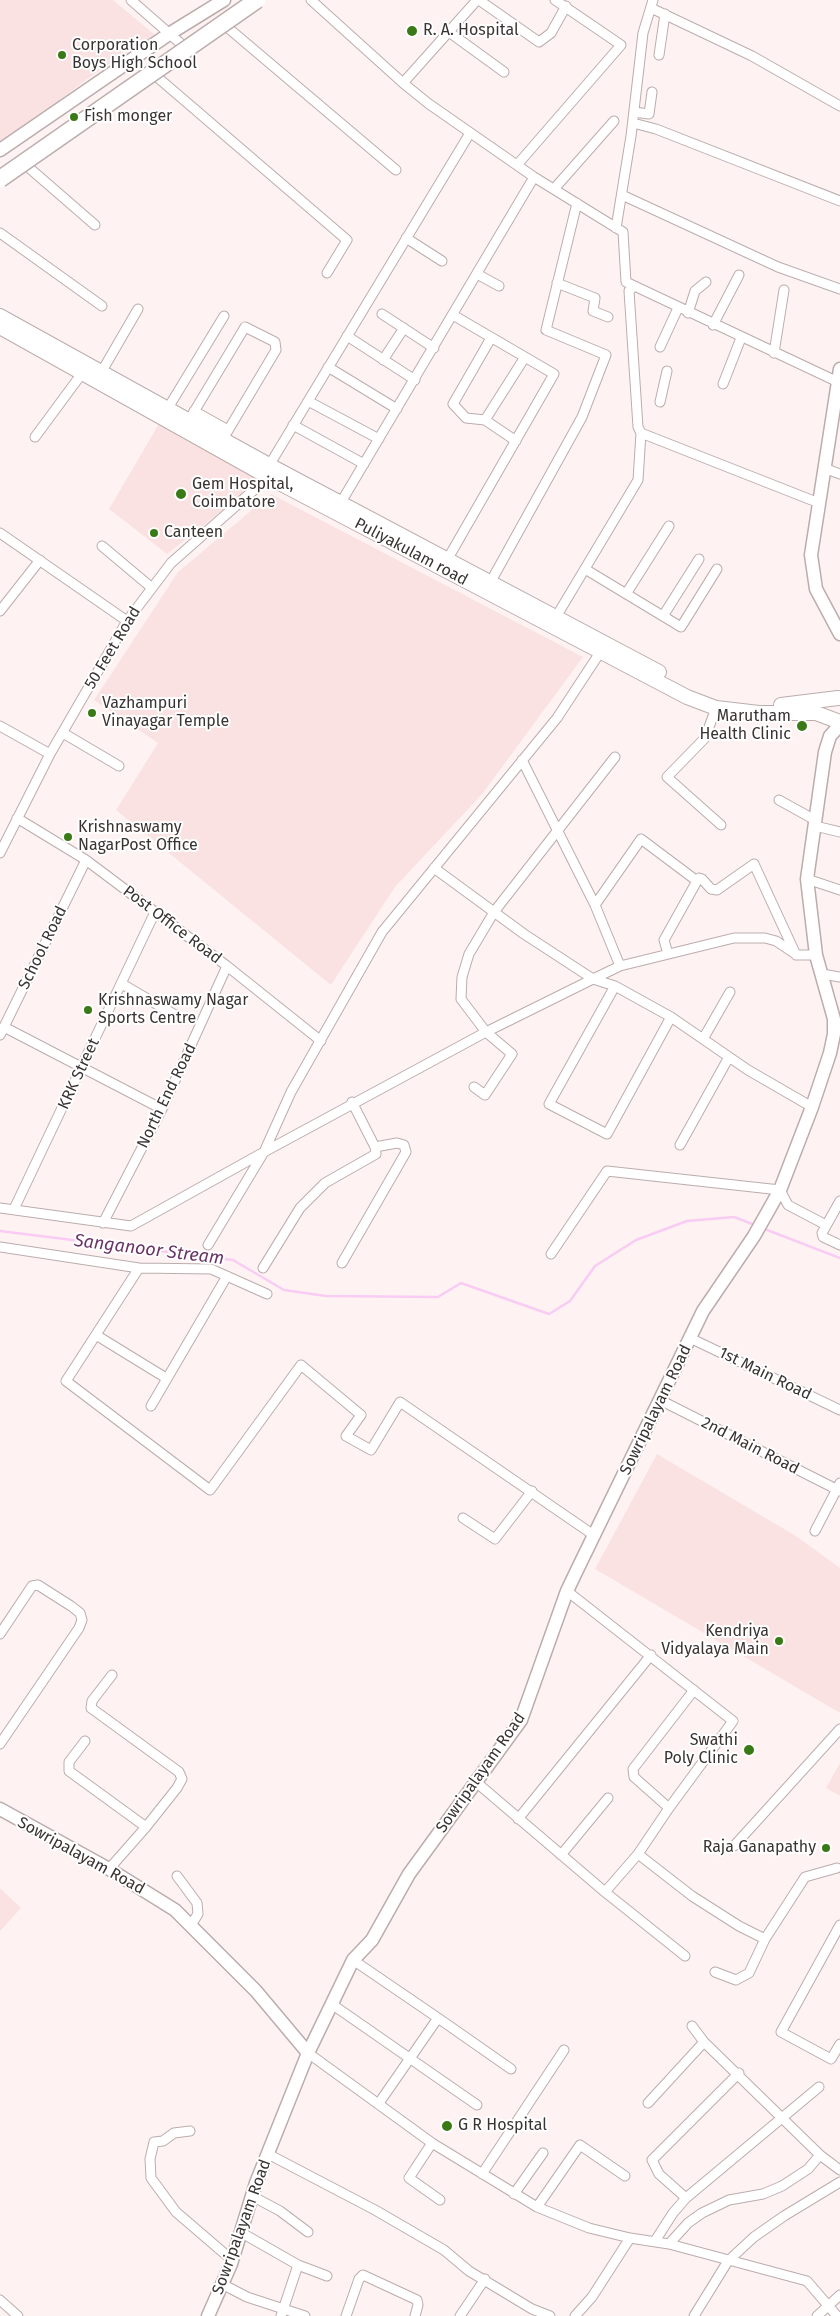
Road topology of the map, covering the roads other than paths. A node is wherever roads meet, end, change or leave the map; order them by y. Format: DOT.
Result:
graph roads {
  1 [pos="224,0"];
  2 [pos="238,0"];
  3 [pos="257,0"];
  4 [pos="267,0"];
  5 [pos="311,0"];
  6 [pos="478,0"];
  7 [pos="555,0"];
  8 [pos="132,1"];
  9 [pos="652,4"];
  10 [pos="566,6"];
  11 [pos="665,14"];
  12 [pos="227,27"];
  13 [pos="449,32"];
  14 [pos="169,34"];
  15 [pos="190,52"];
  16 [pos="659,55"];
  17 [pos="504,72"];
  18 [pos="156,76"];
  19 [pos="403,83"];
  20 [pos="652,92"];
  21 [pos="840,106"];
  22 [pos="634,112"];
  23 [pos="614,121"];
  24 [pos="633,123"];
  25 [pos="470,133"];
  26 [pos="0,150"];
  27 [pos="0,165"];
  28 [pos="517,165"];
  29 [pos="27,166"];
  30 [pos="396,170"];
  31 [pos="534,177"];
  32 [pos="0,179"];
  33 [pos="0,187"];
  34 [pos="554,190"];
  35 [pos="622,195"];
  36 [pos="840,201"];
  37 [pos="577,204"];
  38 [pos="96,225"];
  39 [pos="616,228"];
  40 [pos="0,232"];
  41 [pos="406,238"];
  42 [pos="442,261"];
  43 [pos="327,273"];
  44 [pos="477,274"];
  45 [pos="739,275"];
  46 [pos="706,282"];
  47 [pos="557,284"];
  48 [pos="499,286"];
  49 [pos="634,286"];
  50 [pos="840,289"];
  51 [pos="784,290"];
  52 [pos="102,306"];
  53 [pos="138,308"];
  54 [pos="678,308"];
  55 [pos="688,313"];
  56 [pos="382,314"];
  57 [pos="453,315"];
  58 [pos="0,316"];
  59 [pos="224,316"];
  60 [pos="608,317"];
  61 [pos="713,325"];
  62 [pos="0,327"];
  63 [pos="404,328"];
  64 [pos="347,336"];
  65 [pos="491,338"];
  66 [pos="741,338"];
  67 [pos="660,347"];
  68 [pos="434,348"];
  69 [pos="774,353"];
  70 [pos="525,357"];
  71 [pos="383,360"];
  72 [pos="328,367"];
  73 [pos="102,371"];
  74 [pos="667,371"];
  75 [pos="83,372"];
  76 [pos="839,376"];
  77 [pos="415,380"];
  78 [pos="723,384"];
  79 [pos="308,401"];
  80 [pos="660,402"];
  81 [pos="168,408"];
  82 [pos="397,409"];
  83 [pos="192,416"];
  84 [pos="836,419"];
  85 [pos="485,420"];
  86 [pos="293,425"];
  87 [pos="641,433"];
  88 [pos="225,435"];
  89 [pos="35,437"];
  90 [pos="379,439"];
  91 [pos="516,441"];
  92 [pos="364,464"];
  93 [pos="824,468"];
  94 [pos="269,472"];
  95 [pos="840,474"];
  96 [pos="340,504"];
  97 [pos="819,504"];
  98 [pos="669,526"];
  99 [pos="0,533"];
  100 [pos="102,546"];
  101 [pos="699,559"];
  102 [pos="40,560"];
  103 [pos="447,560"];
  104 [pos="717,569"];
  105 [pos="585,570"];
  106 [pos="490,583"];
  107 [pos="152,588"];
  108 [pos="626,594"];
  109 [pos="1,609"];
  110 [pos="663,616"];
  111 [pos="556,617"];
  112 [pos="127,621"];
  113 [pos="840,634"];
  114 [pos="603,648"];
  115 [pos="839,697"];
  116 [pos="716,708"];
  117 [pos="840,722"];
  118 [pos="0,726"];
  119 [pos="63,733"];
  120 [pos="50,754"];
  121 [pos="614,757"];
  122 [pos="522,760"];
  123 [pos="119,766"];
  124 [pos="779,800"];
  125 [pos="17,818"];
  126 [pos="815,823"];
  127 [pos="721,825"];
  128 [pos="840,832"];
  129 [pos="557,834"];
  130 [pos="0,852"];
  131 [pos="86,860"];
  132 [pos="434,868"];
  133 [pos="807,879"];
  134 [pos="697,881"];
  135 [pos="840,890"];
  136 [pos="595,905"];
  137 [pos="155,912"];
  138 [pos="494,912"];
  139 [pos="668,954"];
  140 [pos="797,955"];
  141 [pos="816,955"];
  142 [pos="227,966"];
  143 [pos="620,966"];
  144 [pos="822,974"];
  145 [pos="840,977"];
  146 [pos="593,979"];
  147 [pos="122,984"];
  148 [pos="616,986"];
  149 [pos="730,992"];
  150 [pos="671,1017"];
  151 [pos="182,1019"];
  152 [pos="837,1022"];
  153 [pos="2,1031"];
  154 [pos="486,1032"];
  155 [pos="703,1039"];
  156 [pos="321,1041"];
  157 [pos="729,1057"];
  158 [pos="83,1066"];
  159 [pos="474,1087"];
  160 [pos="352,1102"];
  161 [pos="812,1107"];
  162 [pos="162,1109"];
  163 [pos="680,1145"];
  164 [pos="375,1147"];
  165 [pos="264,1152"];
  166 [pos="780,1190"];
  167 [pos="840,1201"];
  168 [pos="0,1208"];
  169 [pos="14,1209"];
  170 [pos="103,1223"];
  171 [pos="826,1225"];
  172 [pos="208,1245"];
  173 [pos="840,1245"];
  174 [pos="0,1247"];
  175 [pos="551,1254"];
  176 [pos="342,1262"];
  177 [pos="139,1268"];
  178 [pos="263,1268"];
  179 [pos="227,1276"];
  180 [pos="267,1294"];
  181 [pos="96,1335"];
  182 [pos="690,1338"];
  183 [pos="166,1378"];
  184 [pos="660,1400"];
  185 [pos="151,1406"];
  186 [pos="840,1410"];
  187 [pos="839,1488"];
  188 [pos="532,1491"];
  189 [pos="463,1518"];
  190 [pos="815,1531"];
  191 [pos="595,1536"];
  192 [pos="567,1591"];
  193 [pos="0,1634"];
  194 [pos="650,1655"];
  195 [pos="112,1675"];
  196 [pos="694,1690"];
  197 [pos="840,1729"];
  198 [pos="1,1741"];
  199 [pos="84,1742"];
  200 [pos="476,1782"];
  201 [pos="608,1798"];
  202 [pos="668,1808"];
  203 [pos="0,1809"];
  204 [pos="518,1819"];
  205 [pos="146,1827"];
  206 [pos="734,1846"];
  207 [pos="638,1854"];
  208 [pos="561,1855"];
  209 [pos="839,1867"];
  210 [pos="108,1869"];
  211 [pos="177,1876"];
  212 [pos="605,1892"];
  213 [pos="191,1925"];
  214 [pos="840,1925"];
  215 [pos="765,1940"];
  216 [pos="685,1956"];
  217 [pos="353,1960"];
  218 [pos="715,1972"];
  219 [pos="333,2005"];
  220 [pos="438,2018"];
  221 [pos="692,2026"];
  222 [pos="704,2042"];
  223 [pos="840,2044"];
  224 [pos="564,2050"];
  225 [pos="308,2053"];
  226 [pos="410,2058"];
  227 [pos="511,2069"];
  228 [pos="739,2073"];
  229 [pos="819,2087"];
  230 [pos="379,2103"];
  231 [pos="648,2103"];
  232 [pos="477,2105"];
  233 [pos="784,2118"];
  234 [pos="190,2131"];
  235 [pos="432,2144"];
  236 [pos="544,2153"];
  237 [pos="268,2154"];
  238 [pos="820,2155"];
  239 [pos="840,2170"];
  240 [pos="482,2174"];
  241 [pos="625,2176"];
  242 [pos="840,2182"];
  243 [pos="514,2194"];
  244 [pos="252,2196"];
  245 [pos="686,2198"];
  246 [pos="440,2200"];
  247 [pos="537,2207"];
  248 [pos="308,2232"];
  249 [pos="242,2233"];
  250 [pos="630,2238"];
  251 [pos="655,2241"];
  252 [pos="669,2244"];
  253 [pos="232,2260"];
  254 [pos="728,2261"];
  255 [pos="298,2265"];
  256 [pos="327,2276"];
  257 [pos="485,2279"];
  258 [pos="222,2284"];
  259 [pos="840,2295"];
  260 [pos="0,2300"];
  261 [pos="829,2306"];
  262 [pos="282,2313"];
  263 [pos="18,2316"];
  264 [pos="208,2316"];
  265 [pos="305,2316"];
  266 [pos="346,2316"];
  267 [pos="414,2316"];
  268 [pos="460,2316"];
  269 [pos="550,2316"];
  270 [pos="576,2316"];
  271 [pos="694,2316"];
  272 [pos="818,2316"];
  273 [pos="837,2316"];
  1 -- 14 [label="street"];
  2 -- 27 [label="highway"];
  3 -- 32 [label="highway, bridge"];
  4 -- 12 [label="street"];
  5 -- 19 [label="street"];
  6 -- 10 [label="street"];
  6 -- 13 [label="street"];
  7 -- 10 [label="street"];
  8 -- 14 [label="street"];
  9 -- 11 [label="street"];
  9 -- 22 [label="street"];
  10 -- 28 [label="street"];
  11 -- 16 [label="street"];
  11 -- 21 [label="street"];
  12 -- 15 [label="street"];
  12 -- 30 [label="street"];
  13 -- 17 [label="street"];
  13 -- 19 [label="street"];
  14 -- 15 [label="street"];
  14 -- 26 [label="street"];
  15 -- 18 [label="street"];
  18 -- 29 [label="street"];
  18 -- 43 [label="street"];
  19 -- 25 [label="street"];
  20 -- 22 [label="street"];
  22 -- 24 [label="street"];
  23 -- 34 [label="street"];
  24 -- 35 [label="street"];
  24 -- 36 [label="street"];
  25 -- 28 [label="street"];
  25 -- 41 [label="street, 50 Feet Road"];
  28 -- 31 [label="street"];
  29 -- 33 [label="street"];
  29 -- 38 [label="street"];
  31 -- 34 [label="street"];
  31 -- 44 [label="street"];
  34 -- 37 [label="street"];
  35 -- 39 [label="street"];
  35 -- 50 [label="street"];
  37 -- 39 [label="street"];
  37 -- 47 [label="street"];
  39 -- 49 [label="street"];
  40 -- 52 [label="street"];
  41 -- 42 [label="street"];
  41 -- 64 [label="street, 50 Feet Road"];
  44 -- 48 [label="street"];
  44 -- 57 [label="street"];
  45 -- 61 [label="street"];
  46 -- 55 [label="street"];
  47 -- 60 [label="street"];
  47 -- 106 [label="street"];
  49 -- 54 [label="street"];
  49 -- 87 [label="street"];
  51 -- 69 [label="street"];
  53 -- 73 [label="street"];
  54 -- 55 [label="street"];
  54 -- 67 [label="street"];
  55 -- 61 [label="street"];
  56 -- 63 [label="street"];
  57 -- 65 [label="street"];
  57 -- 68 [label="street"];
  58 -- 73 [label="main road, Puliyakulam road"];
  59 -- 81 [label="street"];
  61 -- 66 [label="street"];
  62 -- 75 [label="main road, Puliyakulam road"];
  63 -- 68 [label="street"];
  63 -- 71 [label="street"];
  64 -- 71 [label="street"];
  64 -- 72 [label="street, 50 Feet Road"];
  65 -- 70 [label="street"];
  65 -- 85 [label="street"];
  66 -- 69 [label="street"];
  66 -- 78 [label="street"];
  68 -- 77 [label="street"];
  69 -- 76 [label="street"];
  70 -- 85 [label="street"];
  70 -- 91 [label="street"];
  71 -- 77 [label="street"];
  72 -- 79 [label="street, 50 Feet Road"];
  72 -- 82 [label="street"];
  73 -- 81 [label="main road, Puliyakulam road"];
  74 -- 80 [label="street"];
  75 -- 89 [label="street"];
  75 -- 94 [label="main road, Puliyakulam road"];
  76 -- 84 [label="street"];
  77 -- 82 [label="street"];
  79 -- 86 [label="street, 50 Feet Road"];
  79 -- 90 [label="street"];
  81 -- 83 [label="main road, Puliyakulam road"];
  82 -- 90 [label="street"];
  83 -- 88 [label="main road, Puliyakulam road"];
  83 -- 88 [label="street"];
  84 -- 93 [label="street"];
  85 -- 91 [label="street"];
  86 -- 92 [label="street"];
  86 -- 94 [label="street, 50 Feet Road"];
  87 -- 97 [label="street"];
  87 -- 105 [label="street"];
  88 -- 94 [label="main road, Puliyakulam road"];
  90 -- 92 [label="street"];
  91 -- 103 [label="street"];
  92 -- 96 [label="street"];
  93 -- 95 [label="street"];
  93 -- 97 [label="street"];
  94 -- 96 [label="main road, Puliyakulam road"];
  94 -- 107 [label="street, 50 Feet Road"];
  94 -- 114 [label="main road, Puliyakulam road"];
  96 -- 103 [label="main road, Puliyakulam road"];
  97 -- 113 [label="street"];
  98 -- 108 [label="street"];
  99 -- 102 [label="street"];
  100 -- 107 [label="street"];
  101 -- 110 [label="street"];
  102 -- 109 [label="street"];
  102 -- 112 [label="street"];
  103 -- 106 [label="main road, Puliyakulam road"];
  104 -- 110 [label="street"];
  105 -- 108 [label="street"];
  105 -- 111 [label="street"];
  106 -- 111 [label="main road, Puliyakulam road"];
  107 -- 112 [label="street, 50 Feet Road"];
  108 -- 110 [label="street"];
  111 -- 114 [label="main road, Puliyakulam road"];
  112 -- 119 [label="street, 50 Feet Road"];
  114 -- 115 [label="main road, Puliyakulam road"];
  114 -- 116 [label="main road, Puliyakulam road"];
  114 -- 122 [label="street"];
  115 -- 117 [label="main road"];
  116 -- 117 [label="main road, Puliyakulam road"];
  116 -- 127 [label="street"];
  117 -- 126 [label="street, Sowripalayam Road"];
  118 -- 120 [label="street"];
  119 -- 120 [label="street, 50 Feet Road"];
  119 -- 123 [label="street"];
  120 -- 125 [label="street, 50 Feet Road"];
  121 -- 129 [label="street"];
  122 -- 129 [label="street"];
  122 -- 132 [label="street"];
  124 -- 126 [label="street"];
  125 -- 130 [label="street, 50 Feet Road"];
  125 -- 131 [label="street, Post Office Road"];
  126 -- 128 [label="street"];
  126 -- 133 [label="street, Sowripalayam Road"];
  129 -- 136 [label="street"];
  129 -- 138 [label="street"];
  131 -- 137 [label="street, Post Office Road"];
  131 -- 153 [label="street, School Road"];
  132 -- 138 [label="street"];
  132 -- 156 [label="street"];
  133 -- 135 [label="street"];
  133 -- 141 [label="street, Sowripalayam Road"];
  134 -- 136 [label="street"];
  134 -- 139 [label="street"];
  134 -- 140 [label="street"];
  136 -- 143 [label="street"];
  137 -- 142 [label="street, Post Office Road"];
  137 -- 147 [label="street, KRK Street"];
  138 -- 146 [label="street"];
  138 -- 154 [label="street"];
  139 -- 140 [label="street"];
  139 -- 143 [label="street"];
  140 -- 141 [label="street"];
  141 -- 144 [label="street, Sowripalayam Road"];
  142 -- 156 [label="street, Post Office Road"];
  142 -- 162 [label="street, North End Road"];
  143 -- 146 [label="street"];
  144 -- 145 [label="street"];
  144 -- 152 [label="street, Sowripalayam Road"];
  146 -- 148 [label="street"];
  146 -- 154 [label="street"];
  147 -- 151 [label="street"];
  147 -- 158 [label="street, KRK Street"];
  148 -- 150 [label="street"];
  148 -- 150 [label="street"];
  149 -- 155 [label="street"];
  150 -- 155 [label="street"];
  152 -- 161 [label="street, Sowripalayam Road"];
  153 -- 158 [label="street"];
  154 -- 159 [label="street"];
  154 -- 160 [label="street"];
  155 -- 157 [label="street"];
  156 -- 165 [label="street"];
  157 -- 161 [label="street"];
  157 -- 163 [label="street"];
  158 -- 162 [label="street"];
  158 -- 169 [label="street, KRK Street"];
  160 -- 164 [label="street"];
  160 -- 165 [label="street"];
  161 -- 166 [label="street, Sowripalayam Road"];
  162 -- 170 [label="street, North End Road"];
  164 -- 176 [label="street"];
  164 -- 178 [label="street"];
  165 -- 170 [label="street"];
  165 -- 172 [label="street"];
  166 -- 171 [label="street"];
  166 -- 175 [label="street"];
  166 -- 182 [label="street, Sowripalayam Road"];
  167 -- 171 [label="street"];
  168 -- 169 [label="street"];
  169 -- 170 [label="street"];
  171 -- 173 [label="street"];
  174 -- 177 [label="street"];
  177 -- 179 [label="street"];
  177 -- 181 [label="street"];
  179 -- 180 [label="street"];
  179 -- 183 [label="street"];
  181 -- 183 [label="street"];
  181 -- 188 [label="street"];
  182 -- 184 [label="street, Sowripalayam Road"];
  182 -- 186 [label="street, 1st Main Road"];
  183 -- 185 [label="street"];
  184 -- 187 [label="street, 2nd Main Road"];
  184 -- 191 [label="street, Sowripalayam Road"];
  187 -- 190 [label="street"];
  188 -- 189 [label="street"];
  188 -- 191 [label="street"];
  191 -- 192 [label="street, Sowripalayam Road"];
  192 -- 194 [label="street"];
  192 -- 200 [label="street, Sowripalayam Road"];
  193 -- 198 [label="street"];
  194 -- 196 [label="street"];
  194 -- 204 [label="street"];
  195 -- 205 [label="street"];
  196 -- 202 [label="street"];
  196 -- 202 [label="street"];
  197 -- 206 [label="street"];
  199 -- 205 [label="street"];
  200 -- 204 [label="street"];
  200 -- 217 [label="street, Sowripalayam Road"];
  201 -- 208 [label="street"];
  202 -- 207 [label="street"];
  203 -- 210 [label="street, Sowripalayam Road"];
  204 -- 208 [label="street"];
  205 -- 210 [label="street"];
  207 -- 212 [label="street"];
  207 -- 215 [label="street"];
  208 -- 212 [label="street"];
  209 -- 215 [label="street"];
  210 -- 213 [label="street, Sowripalayam Road"];
  211 -- 213 [label="street"];
  212 -- 216 [label="street"];
  213 -- 225 [label="street, Sowripalayam Road"];
  214 -- 223 [label="street"];
  215 -- 218 [label="street"];
  217 -- 219 [label="street, Sowripalayam Road"];
  217 -- 220 [label="street"];
  219 -- 225 [label="street, Sowripalayam Road"];
  219 -- 226 [label="street"];
  220 -- 226 [label="street"];
  220 -- 227 [label="street"];
  221 -- 222 [label="street"];
  222 -- 228 [label="street"];
  222 -- 231 [label="street"];
  224 -- 240 [label="street"];
  225 -- 230 [label="street"];
  225 -- 237 [label="street, Sowripalayam Road"];
  226 -- 230 [label="street"];
  226 -- 232 [label="street"];
  228 -- 233 [label="street"];
  228 -- 245 [label="street"];
  229 -- 233 [label="street"];
  230 -- 235 [label="street"];
  233 -- 238 [label="street"];
  233 -- 245 [label="street"];
  234 -- 253 [label="street"];
  235 -- 240 [label="street"];
  235 -- 246 [label="street"];
  236 -- 243 [label="street"];
  237 -- 244 [label="street, Sowripalayam Road"];
  237 -- 257 [label="street"];
  238 -- 239 [label="street"];
  238 -- 252 [label="street"];
  240 -- 243 [label="street"];
  241 -- 247 [label="street"];
  242 -- 254 [label="street"];
  243 -- 247 [label="street"];
  244 -- 248 [label="street"];
  244 -- 249 [label="street, Sowripalayam Road"];
  245 -- 251 [label="street"];
  247 -- 250 [label="street"];
  249 -- 253 [label="street, Sowripalayam Road"];
  249 -- 255 [label="street"];
  250 -- 251 [label="street"];
  250 -- 270 [label="street"];
  251 -- 252 [label="street"];
  252 -- 254 [label="street"];
  253 -- 258 [label="street, Sowripalayam Road"];
  254 -- 261 [label="street"];
  254 -- 271 [label="street"];
  255 -- 256 [label="street"];
  255 -- 262 [label="street"];
  257 -- 268 [label="street"];
  257 -- 269 [label="street"];
  258 -- 262 [label="street"];
  258 -- 264 [label="street, Sowripalayam Road"];
  259 -- 261 [label="street"];
  260 -- 263 [label="street"];
  261 -- 272 [label="street"];
  261 -- 273 [label="street"];
  262 -- 265 [label="street"];
  266 -- 267 [label="street"];
}
